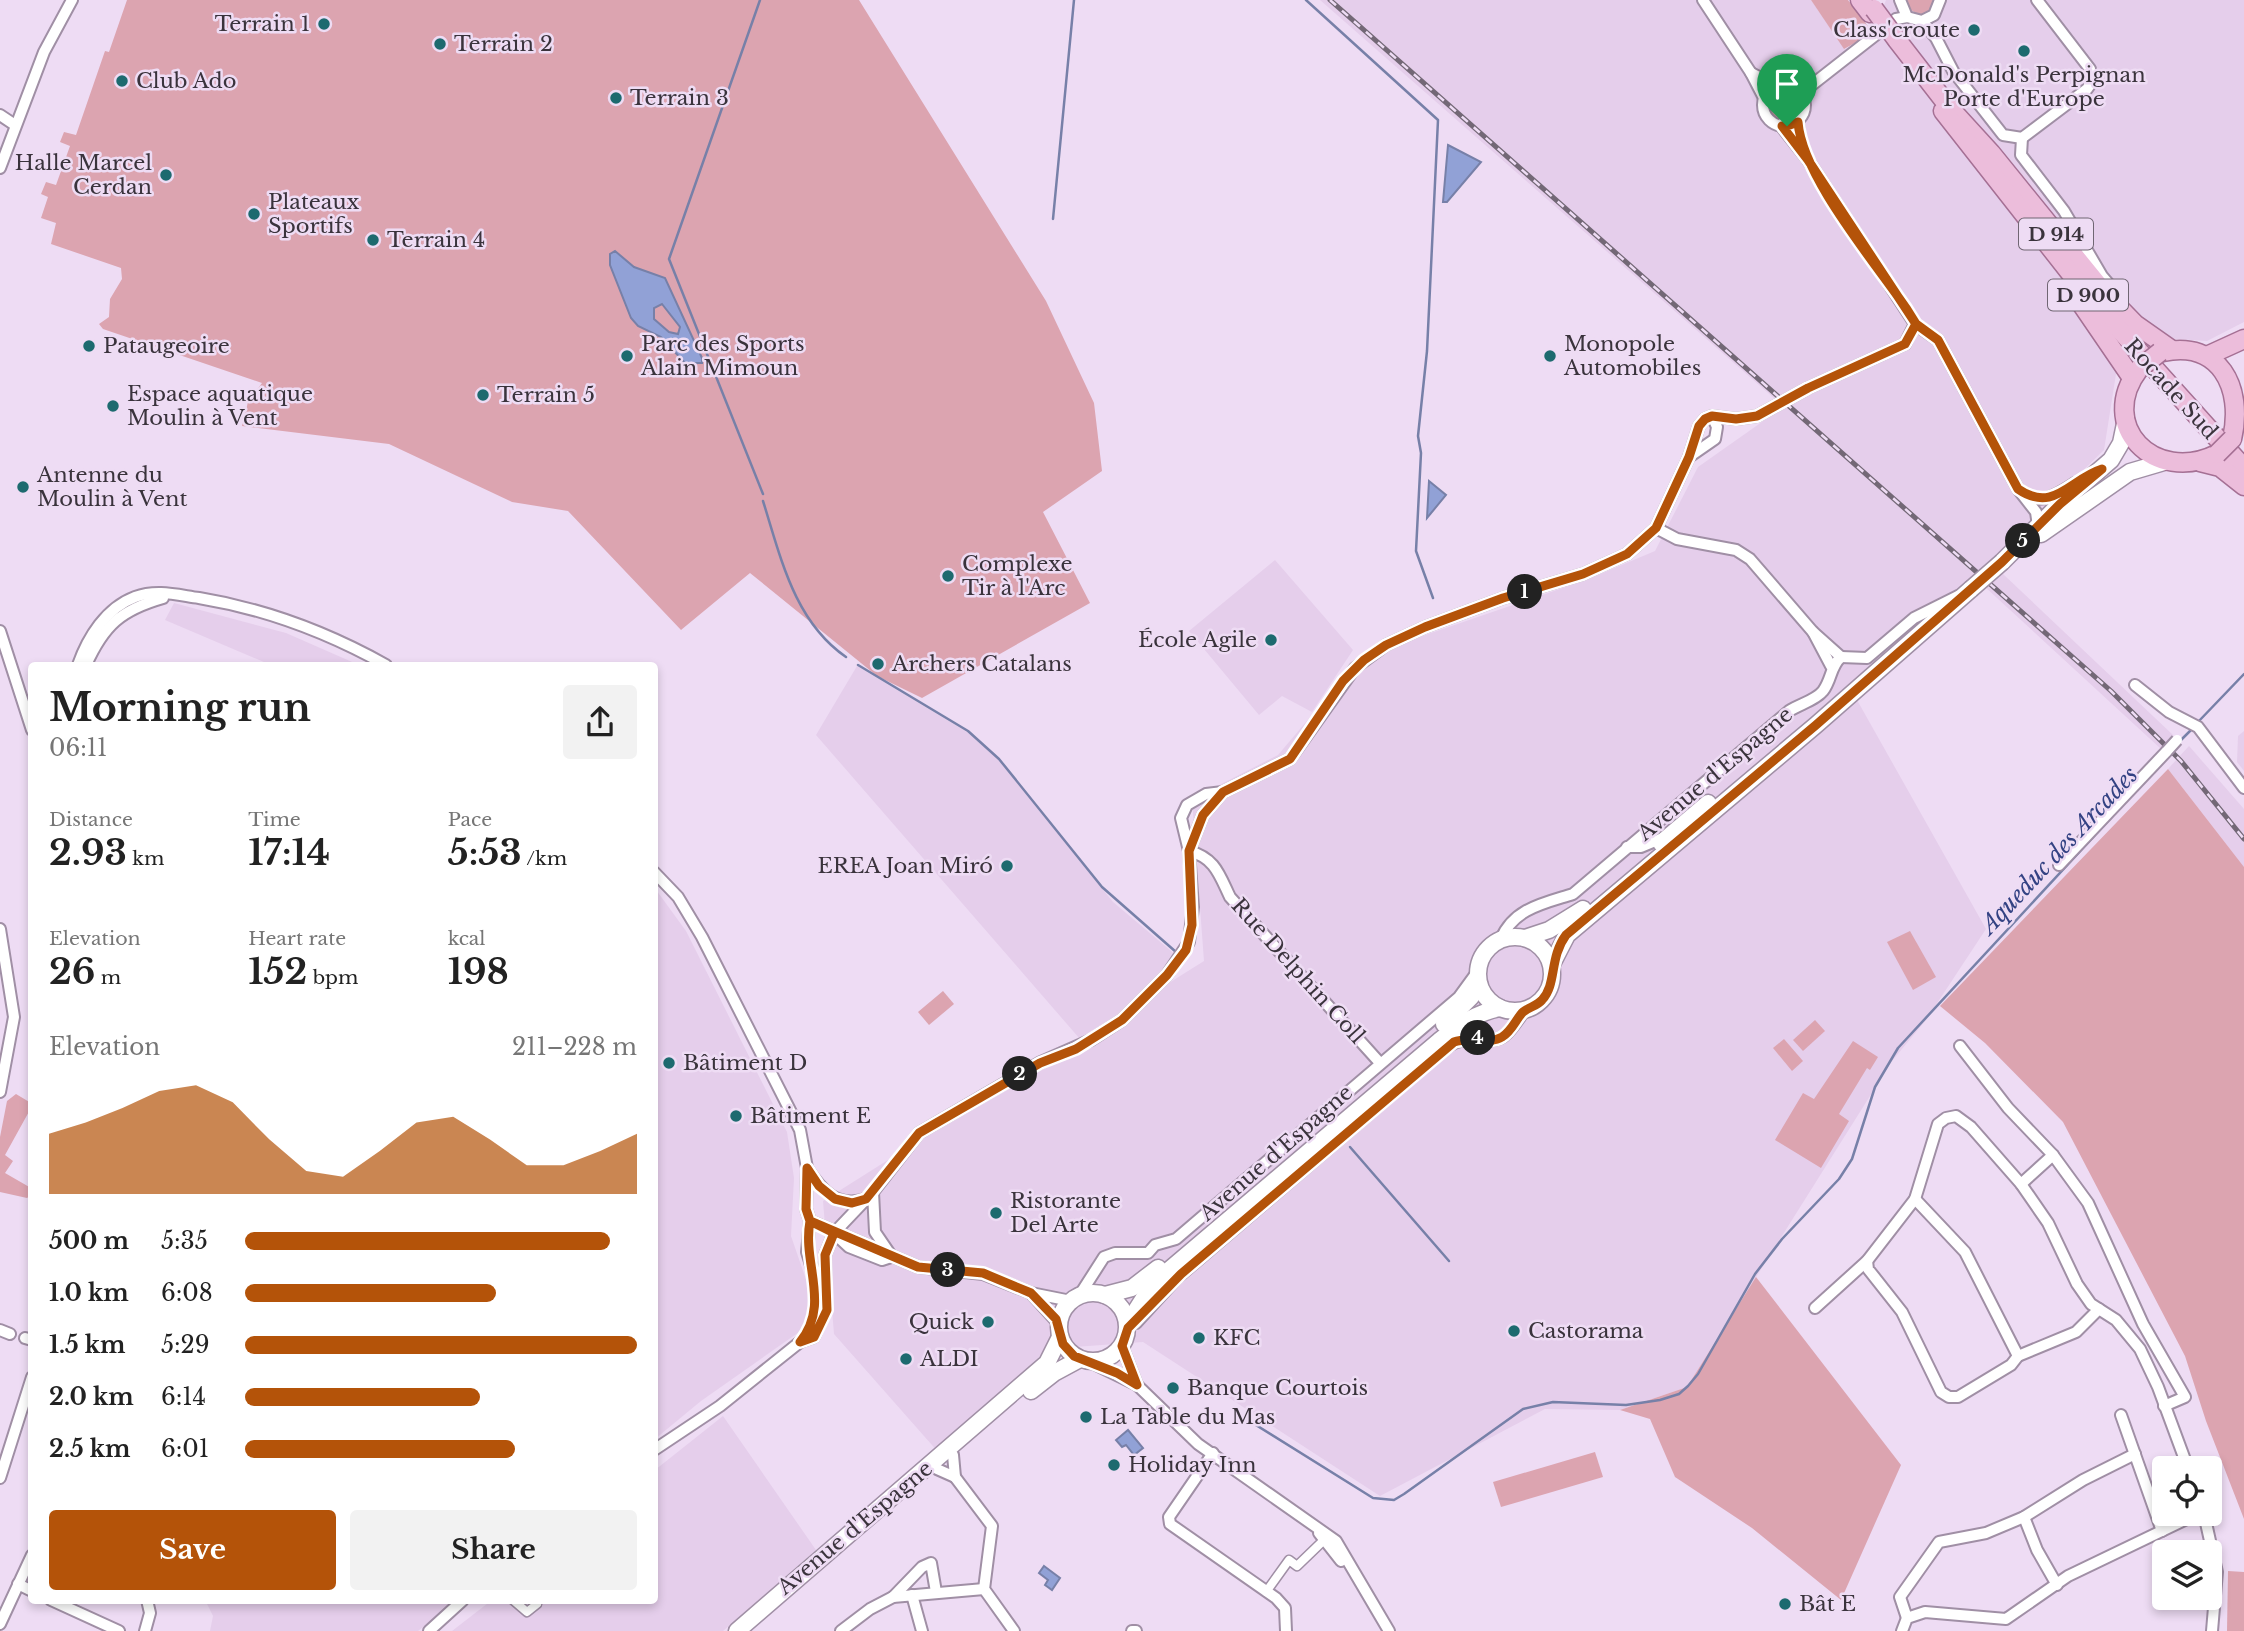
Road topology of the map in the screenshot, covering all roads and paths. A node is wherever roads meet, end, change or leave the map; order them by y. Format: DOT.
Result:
graph roads {
  1 [pos="72,0"];
  2 [pos="1703,0"];
  3 [pos="2037,0"];
  4 [pos="1941,1"];
  5 [pos="1868,6"];
  6 [pos="1901,11"];
  7 [pos="1934,15"];
  8 [pos="1922,21"];
  9 [pos="1936,38"];
  10 [pos="1751,73"];
  11 [pos="1813,84"];
  12 [pos="1776,86"];
  13 [pos="1797,89"];
  14 [pos="1764,98"];
  15 [pos="1805,102"];
  16 [pos="1946,109"];
  17 [pos="0,115"];
  18 [pos="1798,122"];
  19 [pos="15,124"];
  20 [pos="1782,126"];
  21 [pos="2022,138"];
  22 [pos="1808,160"];
  23 [pos="0,168"];
  24 [pos="1916,324"];
  25 [pos="2142,330"];
  26 [pos="2244,339"];
  27 [pos="2166,351"];
  28 [pos="2209,355"];
  29 [pos="2135,373"];
  30 [pos="2242,387"];
  31 [pos="1712,416"];
  32 [pos="2126,419"];
  33 [pos="2238,435"];
  34 [pos="1689,457"];
  35 [pos="2209,458"];
  36 [pos="2244,459"];
  37 [pos="2164,462"];
  38 [pos="2244,468"];
  39 [pos="2102,469"];
  40 [pos="2244,486"];
  41 [pos="2018,489"];
  42 [pos="2038,527"];
  43 [pos="1656,528"];
  44 [pos="2006,558"];
  45 [pos="1964,593"];
  46 [pos="176,594"];
  47 [pos="0,631"];
  48 [pos="1813,632"];
  49 [pos="4,656"];
  50 [pos="1841,657"];
  51 [pos="80,662"];
  52 [pos="88,662"];
  53 [pos="380,662"];
  54 [pos="1831,666"];
  55 [pos="2135,685"];
  56 [pos="28,712"];
  57 [pos="2190,722"];
  58 [pos="2244,788"];
  59 [pos="1223,792"];
  60 [pos="1690,819"];
  61 [pos="1627,847"];
  62 [pos="1189,851"];
  63 [pos="2059,865"];
  64 [pos="658,877"];
  65 [pos="1531,909"];
  66 [pos="0,929"];
  67 [pos="1522,937"];
  68 [pos="1501,939"];
  69 [pos="1552,964"];
  70 [pos="1479,978"];
  71 [pos="1500,1008"];
  72 [pos="1525,1010"];
  73 [pos="1960,1046"];
  74 [pos="1380,1063"];
  75 [pos="0,1092"];
  76 [pos="2053,1155"];
  77 [pos="807,1168"];
  78 [pos="2021,1184"];
  79 [pos="869,1195"];
  80 [pos="1915,1199"];
  81 [pos="810,1221"];
  82 [pos="834,1233"];
  83 [pos="891,1256"];
  84 [pos="1867,1261"];
  85 [pos="1093,1276"];
  86 [pos="1031,1293"];
  87 [pos="1104,1295"];
  88 [pos="1075,1298"];
  89 [pos="1815,1308"];
  90 [pos="2099,1309"];
  91 [pos="1128,1325"];
  92 [pos="1060,1331"];
  93 [pos="800,1342"];
  94 [pos="1122,1346"];
  95 [pos="2018,1356"];
  96 [pos="1085,1360"];
  97 [pos="1137,1385"];
  98 [pos="28,1390"];
  99 [pos="2164,1406"];
  100 [pos="2121,1415"];
  101 [pos="19,1420"];
  102 [pos="28,1423"];
  103 [pos="658,1447"];
  104 [pos="1213,1453"];
  105 [pos="2135,1454"];
  106 [pos="953,1455"];
  107 [pos="2183,1456"];
  108 [pos="937,1469"];
  109 [pos="0,1475"];
  110 [pos="955,1477"];
  111 [pos="2024,1517"];
  112 [pos="1312,1525"];
  113 [pos="2172,1526"];
  114 [pos="2207,1526"];
  115 [pos="2162,1531"];
  116 [pos="1324,1540"];
  117 [pos="28,1563"];
  118 [pos="1350,1571"];
  119 [pos="18,1584"];
  120 [pos="2057,1585"];
  121 [pos="28,1589"];
  122 [pos="984,1589"];
  123 [pos="936,1592"];
  124 [pos="1266,1592"];
  125 [pos="912,1595"];
  126 [pos="893,1597"];
  127 [pos="60,1604"];
  128 [pos="148,1604"];
  129 [pos="459,1604"];
  130 [pos="518,1604"];
  131 [pos="537,1604"];
  132 [pos="1908,1618"];
  133 [pos="0,1623"];
  134 [pos="119,1631"];
  135 [pos="145,1631"];
  136 [pos="429,1631"];
  137 [pos="737,1631"];
  138 [pos="749,1631"];
  139 [pos="841,1631"];
  140 [pos="922,1631"];
  141 [pos="1014,1631"];
  142 [pos="1286,1631"];
  143 [pos="1389,1631"];
  144 [pos="1902,1631"];
  145 [pos="2212,1631"];
  1 -- 19 [label="street"];
  2 -- 10 [label="street"];
  3 -- 21 [label="street"];
  4 -- 7 [label="street"];
  5 -- 16 [label="main road, D 914"];
  6 -- 8 [label="street"];
  6 -- 11 [label="street"];
  7 -- 8 [label="street"];
  7 -- 9 [label="street"];
  8 -- 9 [label="street"];
  9 -- 21 [label="street"];
  10 -- 12 [label="street"];
  10 -- 14 [label="street"];
  11 -- 13 [label="street"];
  11 -- 15 [label="street"];
  12 -- 13 [label="street"];
  12 -- 14 [label="street"];
  13 -- 15 [label="street"];
  14 -- 20 [label="street"];
  15 -- 18 [label="street"];
  16 -- 25 [label="main road, D 914"];
  16 -- 29 [label="main road, D 914"];
  16 -- 36 [label="main road, Rocade Sud / D 900"];
  16 -- 38 [label="main road, Rocade Sud / D 900"];
  17 -- 19 [label="street"];
  18 -- 20 [label="street"];
  18 -- 22 [label="street"];
  19 -- 23 [label="street"];
  20 -- 22 [label="street"];
  21 -- 25 [label="street"];
  22 -- 24 [label="street"];
  24 -- 31 [label="street"];
  24 -- 41 [label="street"];
  25 -- 27 [label="main road, D 914"];
  26 -- 28 [label="main road"];
  27 -- 28 [label="main road"];
  27 -- 29 [label="main road, bridge"];
  28 -- 30 [label="main road"];
  29 -- 32 [label="main road"];
  30 -- 33 [label="main road"];
  31 -- 34 [label="street"];
  31 -- 34 [label="street"];
  32 -- 37 [label="main road"];
  32 -- 39 [label="main road, Avenue d'Espagne"];
  33 -- 35 [label="main road, bridge"];
  34 -- 43 [label="street"];
  35 -- 37 [label="main road"];
  35 -- 40 [label="main road, Rocade Sud"];
  37 -- 44 [label="main road, Avenue d'Espagne"];
  39 -- 41 [label="street"];
  39 -- 42 [label="main road, Avenue d'Espagne"];
  41 -- 42 [label="street"];
  42 -- 44 [label="main road, Avenue d'Espagne"];
  43 -- 48 [label="street"];
  43 -- 59 [label="street"];
  44 -- 45 [label="main road, Avenue d'Espagne, bridge"];
  45 -- 50 [label="street, Avenue d'Espagne"];
  45 -- 60 [label="main road, Avenue d'Espagne"];
  45 -- 69 [label="main road, Avenue d'Espagne"];
  46 -- 51 [label="street"];
  46 -- 52 [label="street"];
  46 -- 53 [label="street"];
  47 -- 49 [label="street"];
  48 -- 50 [label="street"];
  48 -- 54 [label="street"];
  49 -- 56 [label="street"];
  50 -- 54 [label="street, Avenue d'Espagne"];
  54 -- 61 [label="street, Avenue d'Espagne"];
  55 -- 57 [label="street"];
  57 -- 58 [label="street"];
  57 -- 63 [label="street, bridge"];
  59 -- 62 [label="street"];
  59 -- 62 [label="street"];
  60 -- 61 [label="street"];
  60 -- 67 [label="main road, Avenue d'Espagne"];
  61 -- 65 [label="street, Avenue d'Espagne"];
  62 -- 74 [label="street, Rue Delphin Coll"];
  62 -- 79 [label="street"];
  64 -- 77 [label="street"];
  65 -- 67 [label="street"];
  65 -- 68 [label="street, Avenue d'Espagne"];
  66 -- 75 [label="street"];
  67 -- 68 [label="main road"];
  67 -- 69 [label="main road"];
  68 -- 70 [label="main road"];
  69 -- 72 [label="main road"];
  70 -- 71 [label="main road"];
  70 -- 74 [label="street, Avenue d'Espagne"];
  70 -- 87 [label="main road, Avenue d'Espagne"];
  71 -- 72 [label="main road"];
  71 -- 91 [label="main road, Avenue d'Espagne"];
  72 -- 91 [label="street, Avenue d'Espagne"];
  73 -- 76 [label="street"];
  74 -- 85 [label="street, Avenue d'Espagne"];
  76 -- 78 [label="street"];
  76 -- 99 [label="street"];
  77 -- 79 [label="street"];
  77 -- 81 [label="street"];
  78 -- 80 [label="street"];
  78 -- 90 [label="street"];
  79 -- 82 [label="street"];
  79 -- 83 [label="street"];
  80 -- 84 [label="street"];
  80 -- 95 [label="street"];
  81 -- 82 [label="street"];
  81 -- 93 [label="street"];
  82 -- 83 [label="street"];
  82 -- 93 [label="street"];
  83 -- 86 [label="street"];
  84 -- 89 [label="street"];
  84 -- 95 [label="street"];
  85 -- 87 [label="street"];
  85 -- 88 [label="street, Avenue d'Espagne"];
  86 -- 88 [label="street"];
  86 -- 92 [label="street"];
  87 -- 88 [label="main road"];
  87 -- 91 [label="main road"];
  88 -- 92 [label="main road"];
  90 -- 95 [label="street"];
  90 -- 99 [label="street"];
  91 -- 94 [label="main road"];
  92 -- 96 [label="main road"];
  92 -- 137 [label="main road, Avenue d'Espagne"];
  93 -- 103 [label="street"];
  94 -- 96 [label="main road"];
  94 -- 97 [label="street"];
  96 -- 97 [label="street"];
  96 -- 106 [label="main road, Avenue d'Espagne"];
  97 -- 104 [label="street"];
  98 -- 101 [label="street"];
  99 -- 107 [label="street"];
  100 -- 105 [label="street"];
  101 -- 102 [label="street"];
  101 -- 109 [label="street"];
  104 -- 112 [label="street"];
  104 -- 124 [label="street"];
  105 -- 111 [label="street"];
  105 -- 115 [label="street"];
  106 -- 108 [label="main road, Avenue d'Espagne"];
  106 -- 110 [label="street"];
  108 -- 110 [label="street"];
  108 -- 138 [label="main road, Avenue d'Espagne"];
  110 -- 122 [label="street"];
  111 -- 120 [label="street"];
  111 -- 132 [label="street"];
  112 -- 116 [label="street"];
  112 -- 118 [label="street"];
  113 -- 115 [label="street"];
  114 -- 145 [label="street"];
  115 -- 120 [label="street"];
  116 -- 118 [label="street"];
  116 -- 124 [label="street"];
  117 -- 119 [label="street"];
  118 -- 143 [label="street"];
  119 -- 121 [label="street"];
  119 -- 133 [label="street"];
  120 -- 132 [label="street"];
  122 -- 123 [label="street"];
  122 -- 141 [label="street"];
  123 -- 125 [label="street"];
  123 -- 126 [label="street"];
  124 -- 142 [label="street"];
  125 -- 126 [label="street"];
  125 -- 140 [label="street"];
  126 -- 139 [label="street"];
  127 -- 134 [label="street"];
  128 -- 135 [label="street"];
  129 -- 136 [label="street"];
  130 -- 131 [label="street"];
  132 -- 144 [label="street"];
}
